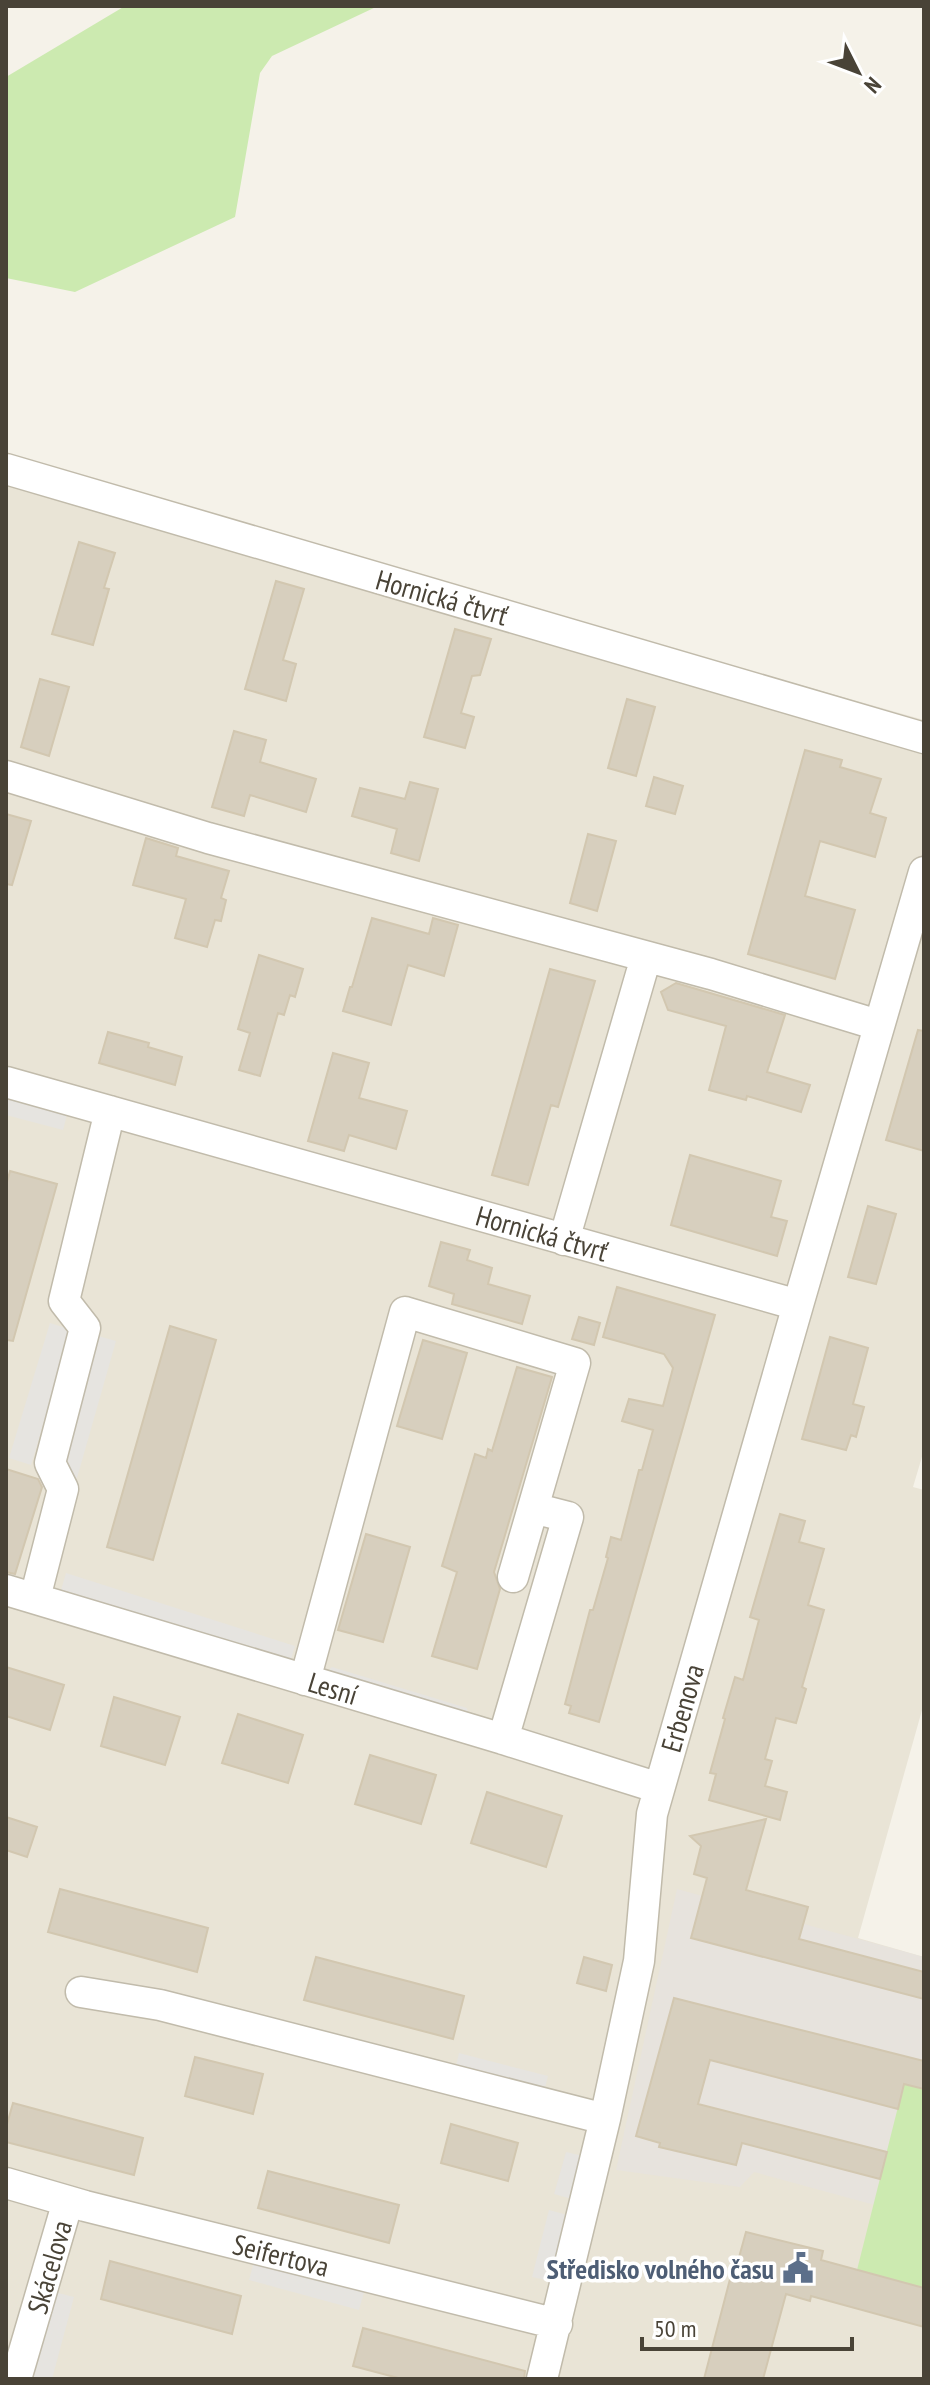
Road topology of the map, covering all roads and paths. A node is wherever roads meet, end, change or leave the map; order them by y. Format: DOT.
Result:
graph roads {
  1 [pos="6,469"];
  2 [pos="924,738"];
  3 [pos="6,776"];
  4 [pos="924,872"];
  5 [pos="646,957"];
  6 [pos="878,1025"];
  7 [pos="6,1082"];
  8 [pos="110,1111"];
  9 [pos="564,1240"];
  10 [pos="798,1305"];
  11 [pos="533,1508"];
  12 [pos="513,1577"];
  13 [pos="20,1594"];
  14 [pos="305,1680"];
  15 [pos="503,1739"];
  16 [pos="659,1788"];
  17 [pos="81,1992"];
  18 [pos="605,2119"];
  19 [pos="6,2183"];
  20 [pos="68,2201"];
  21 [pos="557,2324"];
  22 [pos="16,2379"];
  23 [pos="542,2379"];
  1 -- 2 [label="street, Hornická čtvrť"];
  3 -- 5 [label="street"];
  4 -- 6 [label="street"];
  5 -- 6 [label="street"];
  5 -- 9 [label="street"];
  6 -- 10 [label="street"];
  7 -- 8 [label="street, Hornická čtvrť"];
  8 -- 9 [label="street, Hornická čtvrť"];
  8 -- 13 [label="street"];
  9 -- 10 [label="street, Hornická čtvrť"];
  10 -- 16 [label="street, Erbenova"];
  11 -- 12 [label="street"];
  11 -- 14 [label="street"];
  11 -- 15 [label="street"];
  13 -- 14 [label="street, Lesní"];
  14 -- 15 [label="street, Lesní"];
  15 -- 16 [label="street, Lesní"];
  16 -- 18 [label="street, Erbenova"];
  17 -- 18 [label="street"];
  18 -- 21 [label="street, Erbenova"];
  19 -- 20 [label="street, Seifertova"];
  20 -- 21 [label="street, Seifertova"];
  20 -- 22 [label="street, Skácelova"];
  21 -- 23 [label="street, Erbenova"];
}
